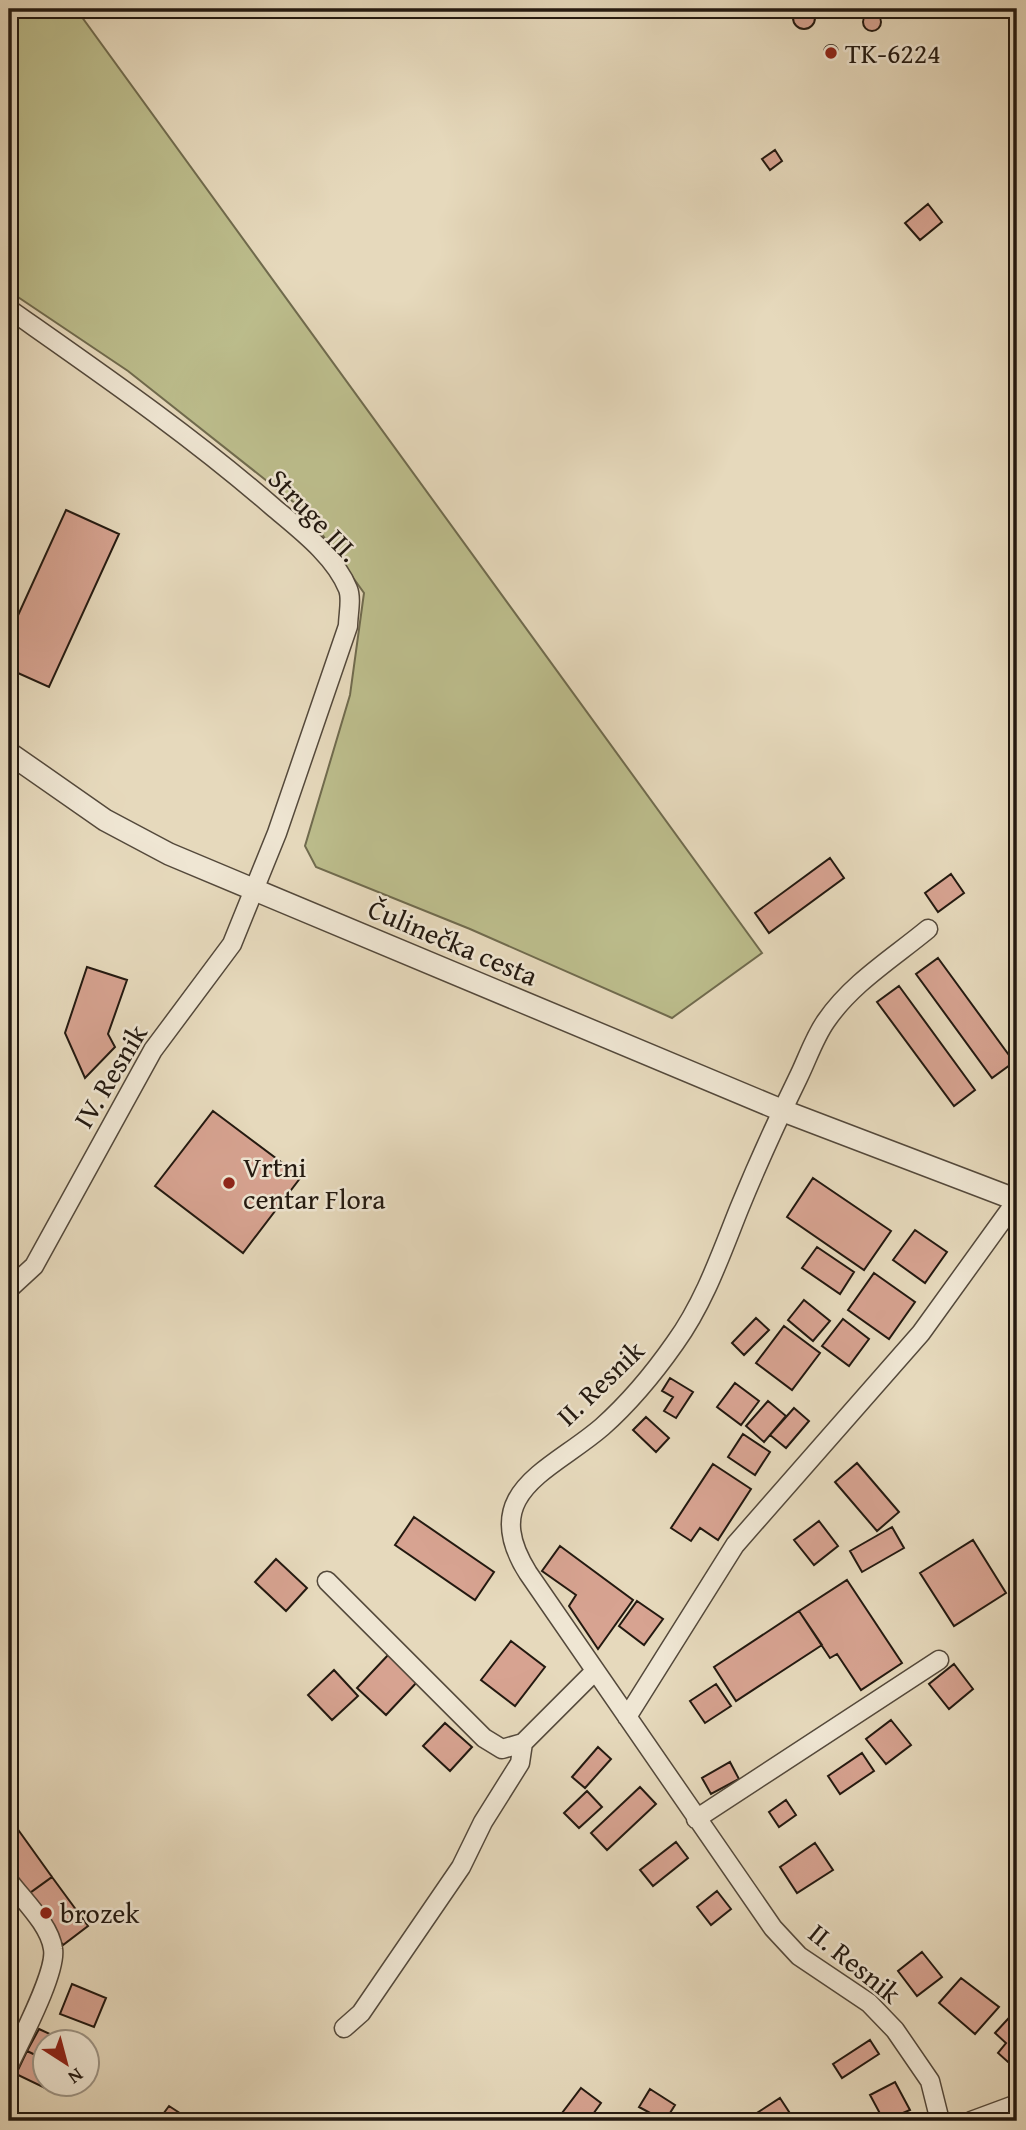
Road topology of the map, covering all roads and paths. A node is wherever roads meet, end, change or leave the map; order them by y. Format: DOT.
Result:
graph roads {
  1 [pos="9,309"];
  2 [pos="9,753"];
  3 [pos="252,888"];
  4 [pos="929,929"];
  5 [pos="781,1110"];
  6 [pos="1017,1200"];
  7 [pos="9,1290"];
  8 [pos="327,1581"];
  9 [pos="939,1660"];
  10 [pos="595,1671"];
  11 [pos="627,1717"];
  12 [pos="523,1743"];
  13 [pos="696,1819"];
  14 [pos="9,1881"];
  15 [pos="344,2028"];
  16 [pos="9,2065"];
  17 [pos="1017,2104"];
  18 [pos="940,2121"];
  19 [pos="971,2121"];
  1 -- 3 [label="street, Struge III."];
  2 -- 3 [label="street, Čulinečka cesta"];
  3 -- 5 [label="street, Čulinečka cesta"];
  3 -- 7 [label="street, IV. Resnik"];
  4 -- 5 [label="street"];
  5 -- 6 [label="street, Čulinečka cesta"];
  5 -- 10 [label="street, II. Resnik"];
  6 -- 11 [label="street"];
  8 -- 12 [label="street"];
  9 -- 13 [label="street"];
  10 -- 11 [label="street, II. Resnik"];
  10 -- 12 [label="street"];
  11 -- 13 [label="street, II. Resnik"];
  12 -- 15 [label="street"];
  13 -- 18 [label="street, II. Resnik"];
  14 -- 16 [label="street"];
  17 -- 19 [label="street"];
}
